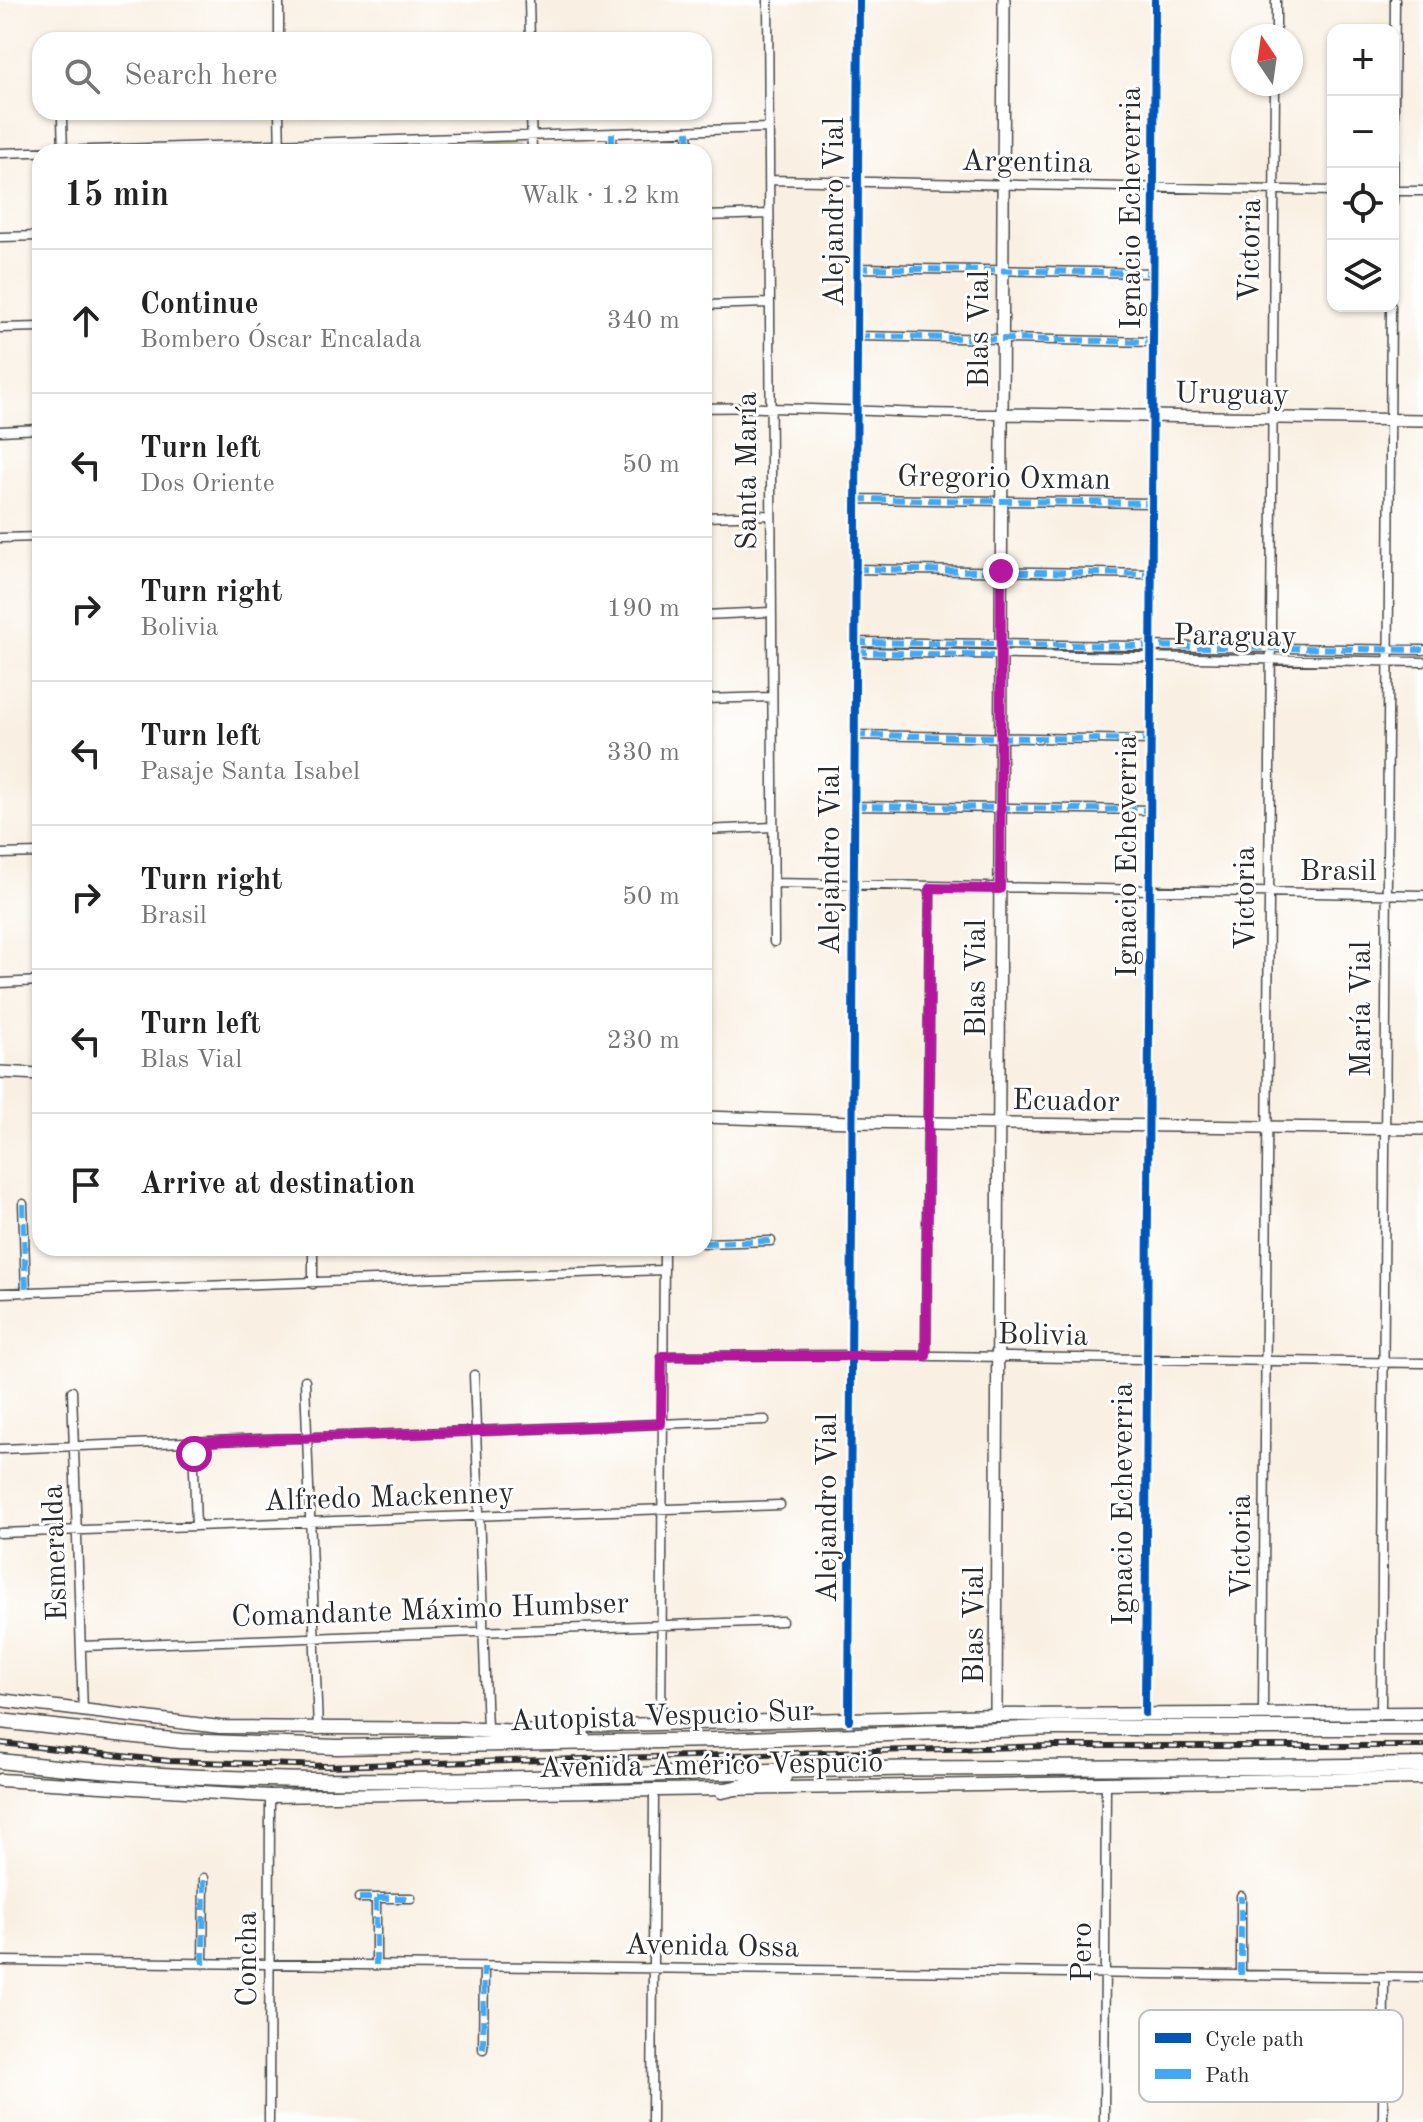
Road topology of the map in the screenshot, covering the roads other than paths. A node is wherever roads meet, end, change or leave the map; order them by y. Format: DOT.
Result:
graph roads {
  1 [pos="279,0"];
  2 [pos="529,0"];
  3 [pos="768,0"];
  4 [pos="859,0"];
  5 [pos="1004,0"];
  6 [pos="1155,0"];
  7 [pos="1276,0"];
  8 [pos="1395,0"];
  9 [pos="1276,24"];
  10 [pos="279,32"];
  11 [pos="530,32"];
  12 [pos="1275,96"];
  13 [pos="62,120"];
  14 [pos="279,120"];
  15 [pos="531,120"];
  16 [pos="768,128"];
  17 [pos="688,131"];
  18 [pos="612,133"];
  19 [pos="532,136"];
  20 [pos="63,144"];
  21 [pos="280,144"];
  22 [pos="364,144"];
  23 [pos="532,144"];
  24 [pos="612,144"];
  25 [pos="689,144"];
  26 [pos="32,152"];
  27 [pos="0,153"];
  28 [pos="1393,168"];
  29 [pos="769,180"];
  30 [pos="858,181"];
  31 [pos="1003,184"];
  32 [pos="1154,188"];
  33 [pos="1274,190"];
  34 [pos="1327,191"];
  35 [pos="1399,191"];
  36 [pos="1423,191"];
  37 [pos="769,214"];
  38 [pos="712,216"];
  39 [pos="32,236"];
  40 [pos="0,237"];
  41 [pos="857,268"];
  42 [pos="1002,270"];
  43 [pos="1153,273"];
  44 [pos="769,303"];
  45 [pos="712,305"];
  46 [pos="1391,312"];
  47 [pos="32,327"];
  48 [pos="0,328"];
  49 [pos="857,336"];
  50 [pos="1002,339"];
  51 [pos="1153,342"];
  52 [pos="770,407"];
  53 [pos="712,408"];
  54 [pos="856,413"];
  55 [pos="1001,414"];
  56 [pos="1153,416"];
  57 [pos="1270,418"];
  58 [pos="1390,420"];
  59 [pos="1423,420"];
  60 [pos="32,429"];
  61 [pos="0,431"];
  62 [pos="856,499"];
  63 [pos="1001,501"];
  64 [pos="1152,503"];
  65 [pos="770,515"];
  66 [pos="712,517"];
  67 [pos="32,537"];
  68 [pos="0,538"];
  69 [pos="855,569"];
  70 [pos="1001,571"];
  71 [pos="1152,574"];
  72 [pos="771,612"];
  73 [pos="712,615"];
  74 [pos="1151,646"];
  75 [pos="855,647"];
  76 [pos="1269,648"];
  77 [pos="1000,650"];
  78 [pos="1387,650"];
  79 [pos="1423,650"];
  80 [pos="1151,658"];
  81 [pos="1269,659"];
  82 [pos="1387,661"];
  83 [pos="1423,662"];
  84 [pos="772,697"];
  85 [pos="712,699"];
  86 [pos="854,735"];
  87 [pos="1000,738"];
  88 [pos="1151,740"];
  89 [pos="854,806"];
  90 [pos="1000,808"];
  91 [pos="1150,810"];
  92 [pos="773,827"];
  93 [pos="712,830"];
  94 [pos="32,853"];
  95 [pos="0,854"];
  96 [pos="773,883"];
  97 [pos="853,887"];
  98 [pos="930,888"];
  99 [pos="1000,889"];
  100 [pos="1150,892"];
  101 [pos="1268,893"];
  102 [pos="1385,894"];
  103 [pos="1423,895"];
  104 [pos="774,942"];
  105 [pos="32,981"];
  106 [pos="0,983"];
  107 [pos="0,1072"];
  108 [pos="32,1074"];
  109 [pos="712,1117"];
  110 [pos="852,1122"];
  111 [pos="928,1123"];
  112 [pos="999,1123"];
  113 [pos="1148,1125"];
  114 [pos="1267,1126"];
  115 [pos="1383,1128"];
  116 [pos="1423,1129"];
  117 [pos="23,1204"];
  118 [pos="771,1241"];
  119 [pos="712,1243"];
  120 [pos="313,1256"];
  121 [pos="664,1256"];
  122 [pos="664,1270"];
  123 [pos="313,1284"];
  124 [pos="0,1293"];
  125 [pos="26,1293"];
  126 [pos="851,1355"];
  127 [pos="662,1356"];
  128 [pos="926,1356"];
  129 [pos="998,1357"];
  130 [pos="1147,1359"];
  131 [pos="1265,1361"];
  132 [pos="1382,1363"];
  133 [pos="1423,1363"];
  134 [pos="474,1375"];
  135 [pos="305,1380"];
  136 [pos="72,1391"];
  137 [pos="765,1420"];
  138 [pos="661,1424"];
  139 [pos="476,1431"];
  140 [pos="307,1438"];
  141 [pos="193,1442"];
  142 [pos="74,1446"];
  143 [pos="0,1449"];
  144 [pos="780,1505"];
  145 [pos="661,1510"];
  146 [pos="479,1516"];
  147 [pos="311,1522"];
  148 [pos="196,1526"];
  149 [pos="77,1530"];
  150 [pos="0,1533"];
  151 [pos="782,1621"];
  152 [pos="661,1625"];
  153 [pos="483,1631"];
  154 [pos="315,1637"];
  155 [pos="81,1646"];
  156 [pos="0,1700"];
  157 [pos="83,1713"];
  158 [pos="1145,1713"];
  159 [pos="1263,1713"];
  160 [pos="1381,1713"];
  161 [pos="1423,1713"];
  162 [pos="996,1715"];
  163 [pos="849,1720"];
  164 [pos="0,1721"];
  165 [pos="661,1724"];
  166 [pos="1423,1728"];
  167 [pos="460,1729"];
  168 [pos="487,1729"];
  169 [pos="318,1730"];
  170 [pos="715,1740"];
  171 [pos="0,1761"];
  172 [pos="1423,1765"];
  173 [pos="815,1770"];
  174 [pos="1423,1778"];
  175 [pos="0,1780"];
  176 [pos="1106,1782"];
  177 [pos="722,1791"];
  178 [pos="654,1792"];
  179 [pos="270,1796"];
  180 [pos="204,1878"];
  181 [pos="1241,1896"];
  182 [pos="359,1898"];
  183 [pos="376,1898"];
  184 [pos="411,1898"];
  185 [pos="0,1961"];
  186 [pos="203,1964"];
  187 [pos="270,1964"];
  188 [pos="376,1965"];
  189 [pos="484,1967"];
  190 [pos="653,1968"];
  191 [pos="1105,1973"];
  192 [pos="1241,1975"];
  193 [pos="1384,1977"];
  194 [pos="1423,1977"];
  195 [pos="1384,2010"];
  196 [pos="483,2049"];
  197 [pos="1383,2102"];
  198 [pos="269,2122"];
  199 [pos="652,2122"];
  200 [pos="1104,2122"];
  201 [pos="1383,2122"];
  1 -- 10 [label="street"];
  2 -- 11 [label="street"];
  3 -- 16 [label="street, Santa María"];
  4 -- 30 [label="street, Alejandro Vial"];
  5 -- 31 [label="street, Blas Vial"];
  6 -- 32 [label="street, Ignacio Echeverria"];
  7 -- 9 [label="street"];
  8 -- 28 [label="street"];
  12 -- 33 [label="street, Victoria"];
  13 -- 20 [label="street"];
  14 -- 21 [label="street"];
  15 -- 19 [label="street"];
  16 -- 17 [label="street"];
  16 -- 29 [label="street, Santa María"];
  17 -- 18 [label="street"];
  17 -- 25 [label="street"];
  18 -- 19 [label="street"];
  18 -- 24 [label="street"];
  19 -- 22 [label="street"];
  19 -- 23 [label="street"];
  26 -- 27 [label="street"];
  29 -- 30 [label="street, Argentina"];
  29 -- 37 [label="street, Santa María"];
  30 -- 31 [label="street, Argentina"];
  30 -- 41 [label="street, Alejandro Vial"];
  31 -- 32 [label="street, Argentina"];
  31 -- 42 [label="street, Blas Vial"];
  32 -- 33 [label="street, Argentina"];
  32 -- 43 [label="street, Ignacio Echeverria"];
  33 -- 34 [label="street, Argentina"];
  33 -- 57 [label="street, Victoria"];
  35 -- 36 [label="street"];
  37 -- 38 [label="street"];
  37 -- 44 [label="street, Santa María"];
  39 -- 40 [label="street"];
  41 -- 42 [label="street"];
  41 -- 49 [label="street, Alejandro Vial"];
  42 -- 43 [label="street"];
  42 -- 50 [label="street, Blas Vial"];
  43 -- 51 [label="street, Ignacio Echeverria"];
  44 -- 45 [label="street"];
  44 -- 52 [label="street, Santa María"];
  46 -- 58 [label="street, María Vial"];
  47 -- 48 [label="street"];
  49 -- 50 [label="street"];
  49 -- 54 [label="street, Alejandro Vial"];
  50 -- 51 [label="street"];
  50 -- 55 [label="street, Blas Vial"];
  51 -- 56 [label="street, Ignacio Echeverria"];
  52 -- 53 [label="street, Uruguay"];
  52 -- 54 [label="street, Uruguay"];
  52 -- 65 [label="street, Santa María"];
  54 -- 55 [label="street, Uruguay"];
  54 -- 62 [label="street, Alejandro Vial"];
  55 -- 56 [label="street, Uruguay"];
  55 -- 63 [label="street, Blas Vial"];
  56 -- 57 [label="street, Uruguay"];
  56 -- 64 [label="street, Ignacio Echeverria"];
  57 -- 58 [label="street, Uruguay"];
  57 -- 76 [label="street, Victoria"];
  58 -- 59 [label="street, Uruguay"];
  58 -- 78 [label="street, María Vial"];
  60 -- 61 [label="street"];
  62 -- 63 [label="street, Gregorio Oxman"];
  62 -- 69 [label="street, Alejandro Vial"];
  63 -- 64 [label="street, Gregorio Oxman"];
  63 -- 70 [label="street, Blas Vial"];
  64 -- 71 [label="street, Ignacio Echeverria"];
  65 -- 66 [label="street"];
  65 -- 72 [label="street, Santa María"];
  67 -- 68 [label="street"];
  69 -- 70 [label="street"];
  69 -- 75 [label="street, Alejandro Vial"];
  70 -- 71 [label="street"];
  70 -- 77 [label="street, Blas Vial"];
  71 -- 74 [label="street, Ignacio Echeverria"];
  72 -- 73 [label="street"];
  72 -- 84 [label="street, Santa María"];
  74 -- 76 [label="street, Paraguay"];
  74 -- 77 [label="street, Paraguay"];
  74 -- 80 [label="street, Ignacio Echeverria"];
  75 -- 77 [label="street, Paraguay"];
  75 -- 86 [label="street, Alejandro Vial"];
  76 -- 78 [label="street, Paraguay"];
  76 -- 81 [label="street, Victoria"];
  77 -- 80 [label="street, Paraguay"];
  77 -- 87 [label="street, Blas Vial"];
  78 -- 79 [label="street, Paraguay"];
  78 -- 82 [label="street, María Vial"];
  80 -- 81 [label="street, Paraguay"];
  80 -- 88 [label="street, Ignacio Echeverria"];
  81 -- 82 [label="street, Paraguay"];
  81 -- 101 [label="street, Victoria"];
  82 -- 83 [label="street, Paraguay"];
  82 -- 102 [label="street, María Vial"];
  84 -- 85 [label="street"];
  84 -- 92 [label="street, Santa María"];
  86 -- 87 [label="street"];
  86 -- 89 [label="street, Alejandro Vial"];
  87 -- 88 [label="street"];
  87 -- 90 [label="street, Blas Vial"];
  88 -- 91 [label="street, Ignacio Echeverria"];
  89 -- 90 [label="street"];
  89 -- 97 [label="street, Alejandro Vial"];
  90 -- 91 [label="street"];
  90 -- 99 [label="street, Blas Vial"];
  91 -- 100 [label="street, Ignacio Echeverria"];
  92 -- 93 [label="street"];
  92 -- 96 [label="street, Santa María"];
  94 -- 95 [label="street"];
  96 -- 97 [label="street, Brasil"];
  96 -- 104 [label="street, Santa María"];
  97 -- 98 [label="street, Brasil"];
  97 -- 110 [label="street, Alejandro Vial"];
  98 -- 99 [label="street, Brasil"];
  98 -- 111 [label="street"];
  99 -- 100 [label="street, Brasil"];
  99 -- 112 [label="street, Blas Vial"];
  100 -- 101 [label="street, Brasil"];
  100 -- 113 [label="street, Ignacio Echeverria"];
  101 -- 102 [label="street, Brasil"];
  101 -- 114 [label="street, Victoria"];
  102 -- 103 [label="street, Brasil"];
  102 -- 115 [label="street, María Vial"];
  105 -- 106 [label="street"];
  107 -- 108 [label="street"];
  109 -- 110 [label="street, Ecuador"];
  110 -- 111 [label="street, Ecuador"];
  110 -- 126 [label="street, Alejandro Vial"];
  111 -- 112 [label="street, Ecuador"];
  111 -- 128 [label="street"];
  112 -- 113 [label="street, Ecuador"];
  112 -- 129 [label="street, Blas Vial"];
  113 -- 114 [label="street, Ecuador"];
  113 -- 130 [label="street, Ignacio Echeverria"];
  114 -- 115 [label="street, Ecuador"];
  114 -- 131 [label="street, Victoria"];
  115 -- 116 [label="street, Ecuador"];
  115 -- 132 [label="street, María Vial"];
  117 -- 125 [label="street"];
  118 -- 119 [label="street"];
  120 -- 123 [label="street"];
  121 -- 122 [label="street"];
  122 -- 123 [label="street"];
  122 -- 127 [label="street"];
  123 -- 125 [label="street"];
  124 -- 125 [label="street"];
  126 -- 127 [label="street, Bolivia"];
  126 -- 128 [label="street, Bolivia"];
  126 -- 163 [label="street, Alejandro Vial"];
  127 -- 138 [label="street"];
  128 -- 129 [label="street, Bolivia"];
  129 -- 130 [label="street, Bolivia"];
  129 -- 162 [label="street, Blas Vial"];
  130 -- 131 [label="street, Bolivia"];
  130 -- 158 [label="street, Ignacio Echeverria"];
  131 -- 132 [label="street, Bolivia"];
  131 -- 159 [label="street, Victoria"];
  132 -- 133 [label="street, Bolivia"];
  132 -- 160 [label="street, María Vial"];
  134 -- 139 [label="street"];
  135 -- 140 [label="street"];
  136 -- 142 [label="street, Esmeralda"];
  137 -- 138 [label="street"];
  138 -- 139 [label="street"];
  138 -- 145 [label="street"];
  139 -- 140 [label="street"];
  139 -- 146 [label="street"];
  140 -- 141 [label="street"];
  140 -- 147 [label="street"];
  141 -- 142 [label="street"];
  141 -- 148 [label="street"];
  142 -- 143 [label="street"];
  142 -- 149 [label="street, Esmeralda"];
  144 -- 145 [label="street, Alfredo Mackenney"];
  145 -- 146 [label="street, Alfredo Mackenney"];
  145 -- 152 [label="street"];
  146 -- 147 [label="street, Alfredo Mackenney"];
  146 -- 153 [label="street"];
  147 -- 148 [label="street, Alfredo Mackenney"];
  147 -- 154 [label="street"];
  148 -- 149 [label="street, Alfredo Mackenney"];
  149 -- 150 [label="street, Alfredo Mackenney"];
  149 -- 155 [label="street, Esmeralda"];
  151 -- 152 [label="street, Comandante Máximo Humbser"];
  152 -- 153 [label="street, Comandante Máximo Humbser"];
  152 -- 165 [label="street"];
  153 -- 154 [label="street, Comandante Máximo Humbser"];
  153 -- 168 [label="street"];
  154 -- 155 [label="street, Comandante Máximo Humbser"];
  154 -- 169 [label="street"];
  155 -- 157 [label="street, Esmeralda"];
  156 -- 157 [label="main road, Avenida Américo Vespucio"];
  157 -- 169 [label="main road, Avenida Américo Vespucio"];
  158 -- 159 [label="main road, Avenida Américo Vespucio"];
  158 -- 162 [label="main road, Avenida Américo Vespucio"];
  159 -- 160 [label="main road, Avenida Américo Vespucio"];
  160 -- 161 [label="main road, Avenida Américo Vespucio"];
  162 -- 163 [label="main road, Avenida Américo Vespucio"];
  163 -- 165 [label="main road, Avenida Américo Vespucio"];
  164 -- 170 [label="highway, Autopista Vespucio Sur"];
  165 -- 168 [label="main road, Avenida Américo Vespucio"];
  166 -- 170 [label="highway, Autopista Vespucio Sur"];
  167 -- 168 [label="main road, Avenida Américo Vespucio"];
  167 -- 169 [label="main road, Avenida Américo Vespucio"];
  167 -- 170 [label="highway"];
  171 -- 173 [label="highway, Autopista Vespucio Sur"];
  172 -- 173 [label="highway, Autopista Vespucio Sur"];
  173 -- 177 [label="highway"];
  174 -- 176 [label="main road, Avenida Américo Vespucio"];
  175 -- 179 [label="main road, Avenida Américo Vespucio"];
  176 -- 177 [label="main road, Avenida Américo Vespucio"];
  176 -- 191 [label="street, Pero"];
  177 -- 178 [label="main road, Avenida Américo Vespucio"];
  178 -- 179 [label="main road, Avenida Américo Vespucio"];
  178 -- 190 [label="street"];
  179 -- 187 [label="street, Concha"];
  180 -- 186 [label="street"];
  181 -- 192 [label="street"];
  182 -- 183 [label="street"];
  183 -- 184 [label="street"];
  183 -- 188 [label="street"];
  185 -- 186 [label="street, Avenida Ossa"];
  186 -- 187 [label="street, Avenida Ossa"];
  187 -- 188 [label="street, Avenida Ossa"];
  187 -- 198 [label="street, Concha"];
  188 -- 189 [label="street, Avenida Ossa"];
  189 -- 190 [label="street, Avenida Ossa"];
  189 -- 196 [label="street"];
  190 -- 191 [label="street, Avenida Ossa"];
  190 -- 199 [label="street"];
  191 -- 192 [label="street, Avenida Ossa"];
  191 -- 200 [label="street, Pero"];
  192 -- 193 [label="street, Avenida Ossa"];
  193 -- 194 [label="street, Avenida Ossa"];
  193 -- 195 [label="street"];
  197 -- 201 [label="street"];
}
